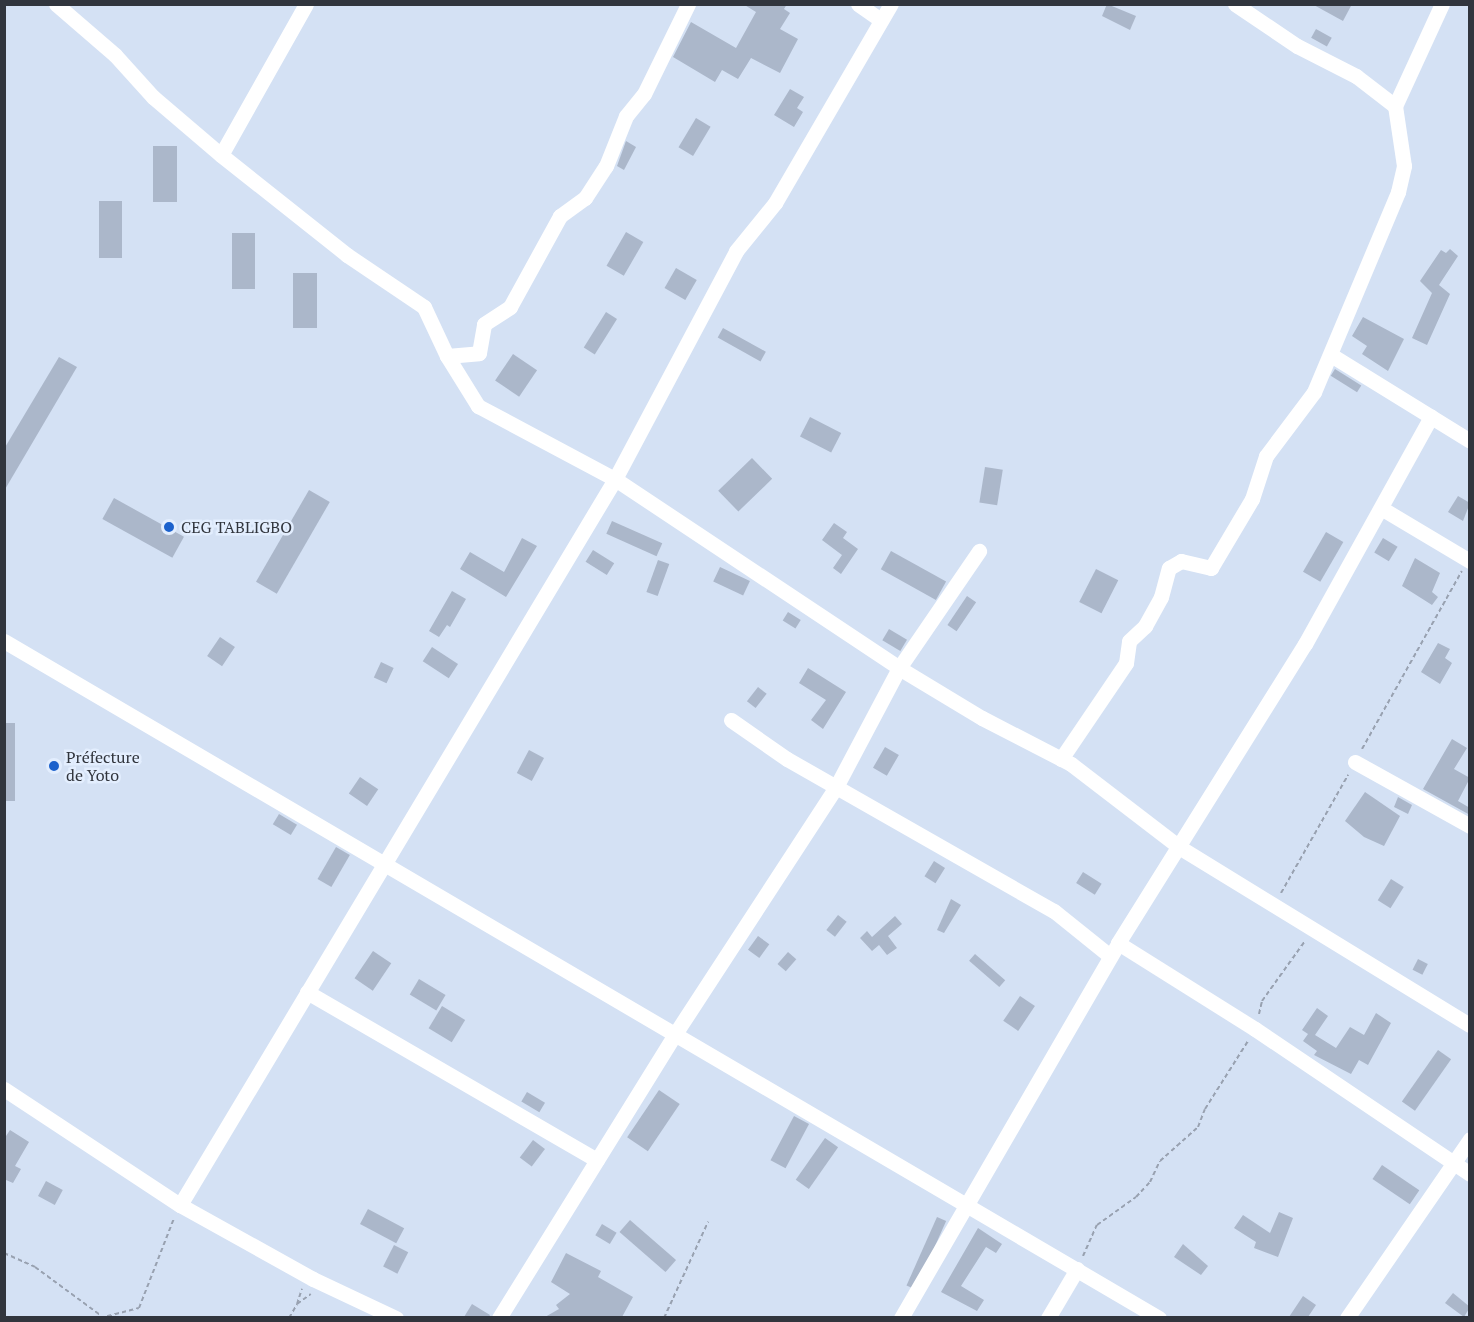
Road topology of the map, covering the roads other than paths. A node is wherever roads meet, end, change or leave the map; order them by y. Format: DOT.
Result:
graph roads {
  1 [pos="56,4"];
  2 [pos="306,4"];
  3 [pos="688,4"];
  4 [pos="858,4"];
  5 [pos="891,4"];
  6 [pos="1235,4"];
  7 [pos="1442,4"];
  8 [pos="881,20"];
  9 [pos="1395,106"];
  10 [pos="221,155"];
  11 [pos="1331,355"];
  12 [pos="447,356"];
  13 [pos="1431,417"];
  14 [pos="1470,441"];
  15 [pos="615,479"];
  16 [pos="1381,508"];
  17 [pos="979,551"];
  18 [pos="1469,560"];
  19 [pos="4,641"];
  20 [pos="899,668"];
  21 [pos="731,720"];
  22 [pos="1061,759"];
  23 [pos="1355,762"];
  24 [pos="836,787"];
  25 [pos="1470,826"];
  26 [pos="1179,847"];
  27 [pos="384,863"];
  28 [pos="1114,950"];
  29 [pos="307,992"];
  30 [pos="1470,1025"];
  31 [pos="675,1034"];
  32 [pos="4,1089"];
  33 [pos="1470,1139"];
  34 [pos="597,1160"];
  35 [pos="1455,1164"];
  36 [pos="1470,1174"];
  37 [pos="966,1204"];
  38 [pos="180,1205"];
  39 [pos="1077,1269"];
  40 [pos="396,1317"];
  41 [pos="499,1317"];
  42 [pos="901,1317"];
  43 [pos="1048,1317"];
  44 [pos="1159,1317"];
  45 [pos="1347,1317"];
  1 -- 10 [label="street"];
  2 -- 10 [label="street"];
  3 -- 12 [label="street"];
  4 -- 8 [label="street"];
  5 -- 8 [label="street"];
  6 -- 9 [label="street"];
  7 -- 9 [label="street"];
  8 -- 15 [label="street"];
  9 -- 11 [label="street"];
  10 -- 12 [label="street"];
  11 -- 13 [label="street"];
  11 -- 22 [label="street"];
  12 -- 15 [label="street"];
  13 -- 14 [label="street"];
  13 -- 16 [label="street"];
  15 -- 20 [label="street"];
  15 -- 27 [label="street"];
  16 -- 18 [label="street"];
  16 -- 26 [label="street"];
  17 -- 20 [label="street"];
  19 -- 27 [label="street"];
  20 -- 22 [label="street"];
  20 -- 24 [label="street"];
  21 -- 24 [label="street"];
  22 -- 26 [label="street"];
  23 -- 25 [label="street"];
  24 -- 28 [label="street"];
  24 -- 31 [label="street"];
  26 -- 28 [label="street"];
  26 -- 30 [label="street"];
  27 -- 29 [label="street"];
  27 -- 31 [label="street"];
  28 -- 35 [label="street"];
  28 -- 37 [label="street"];
  29 -- 34 [label="street"];
  29 -- 38 [label="street"];
  31 -- 34 [label="street"];
  31 -- 37 [label="street"];
  32 -- 38 [label="street"];
  33 -- 35 [label="street"];
  34 -- 41 [label="street"];
  35 -- 36 [label="street"];
  35 -- 45 [label="street"];
  37 -- 39 [label="street"];
  37 -- 42 [label="street"];
  38 -- 40 [label="street"];
  39 -- 43 [label="street"];
  39 -- 44 [label="street"];
}
